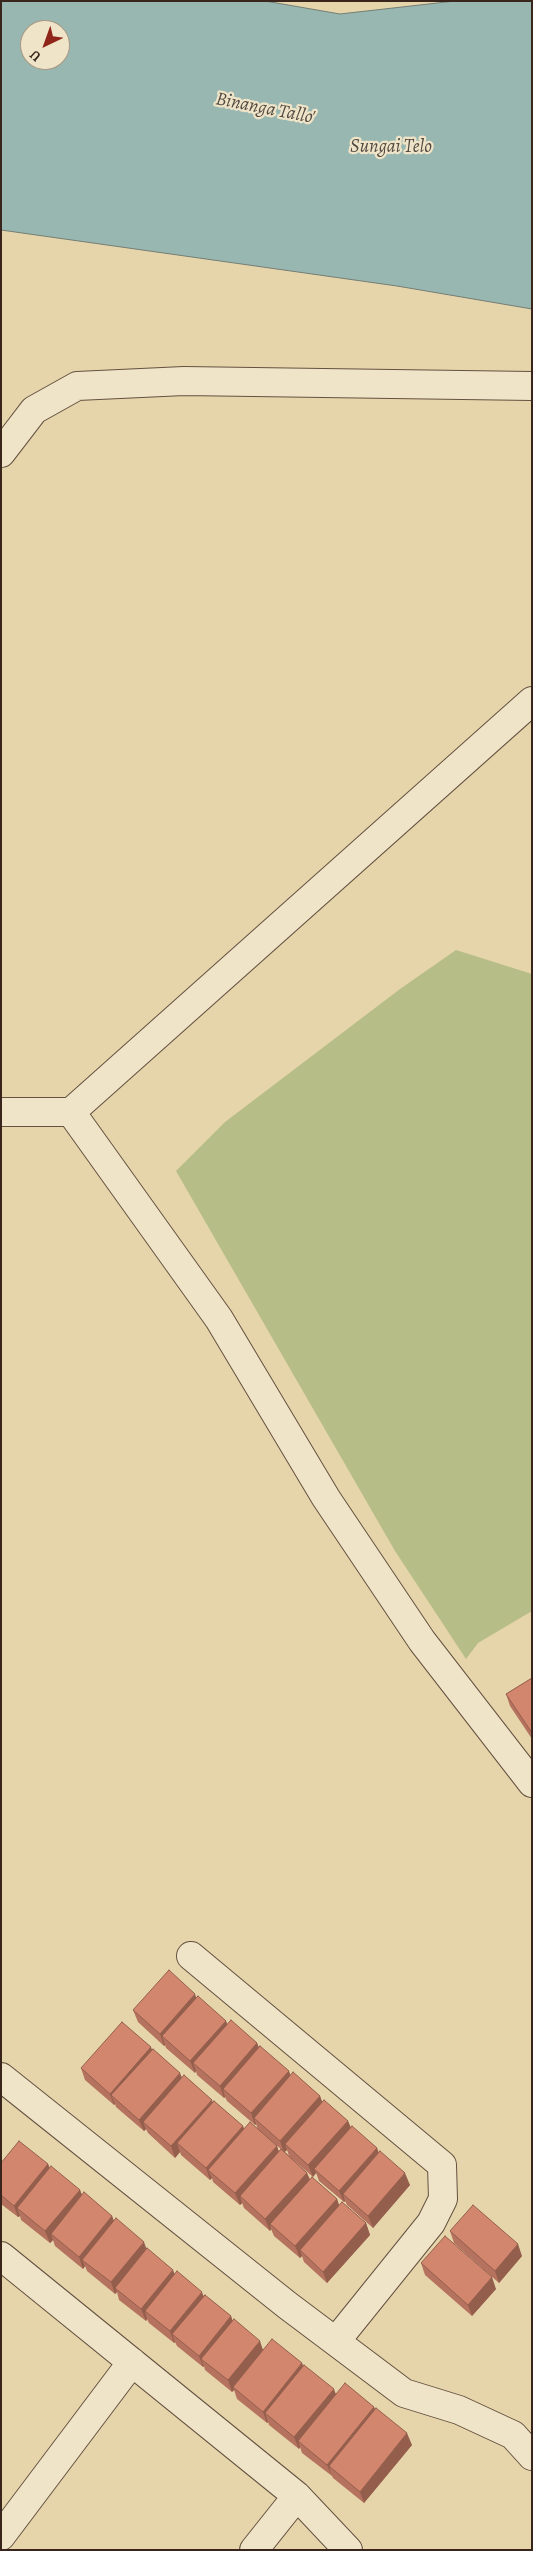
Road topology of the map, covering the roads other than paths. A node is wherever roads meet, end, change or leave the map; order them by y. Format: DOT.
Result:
graph roads {
  1 [pos="532,386"];
  2 [pos="1,453"];
  3 [pos="532,701"];
  4 [pos="1,1112"];
  5 [pos="71,1112"];
  6 [pos="530,1778"];
  7 [pos="191,1956"];
  8 [pos="1,2077"];
  9 [pos="1,2256"];
  10 [pos="336,2341"];
  11 [pos="132,2362"];
  12 [pos="532,2456"];
  13 [pos="297,2496"];
  14 [pos="1,2536"];
  15 [pos="254,2550"];
  16 [pos="348,2550"];
  1 -- 2 [label="street"];
  3 -- 5 [label="street"];
  4 -- 5 [label="street"];
  5 -- 6 [label="street"];
  7 -- 10 [label="street"];
  8 -- 10 [label="street"];
  9 -- 11 [label="street"];
  10 -- 12 [label="street"];
  11 -- 13 [label="street"];
  11 -- 14 [label="street"];
  13 -- 15 [label="street"];
  13 -- 16 [label="street"];
}
